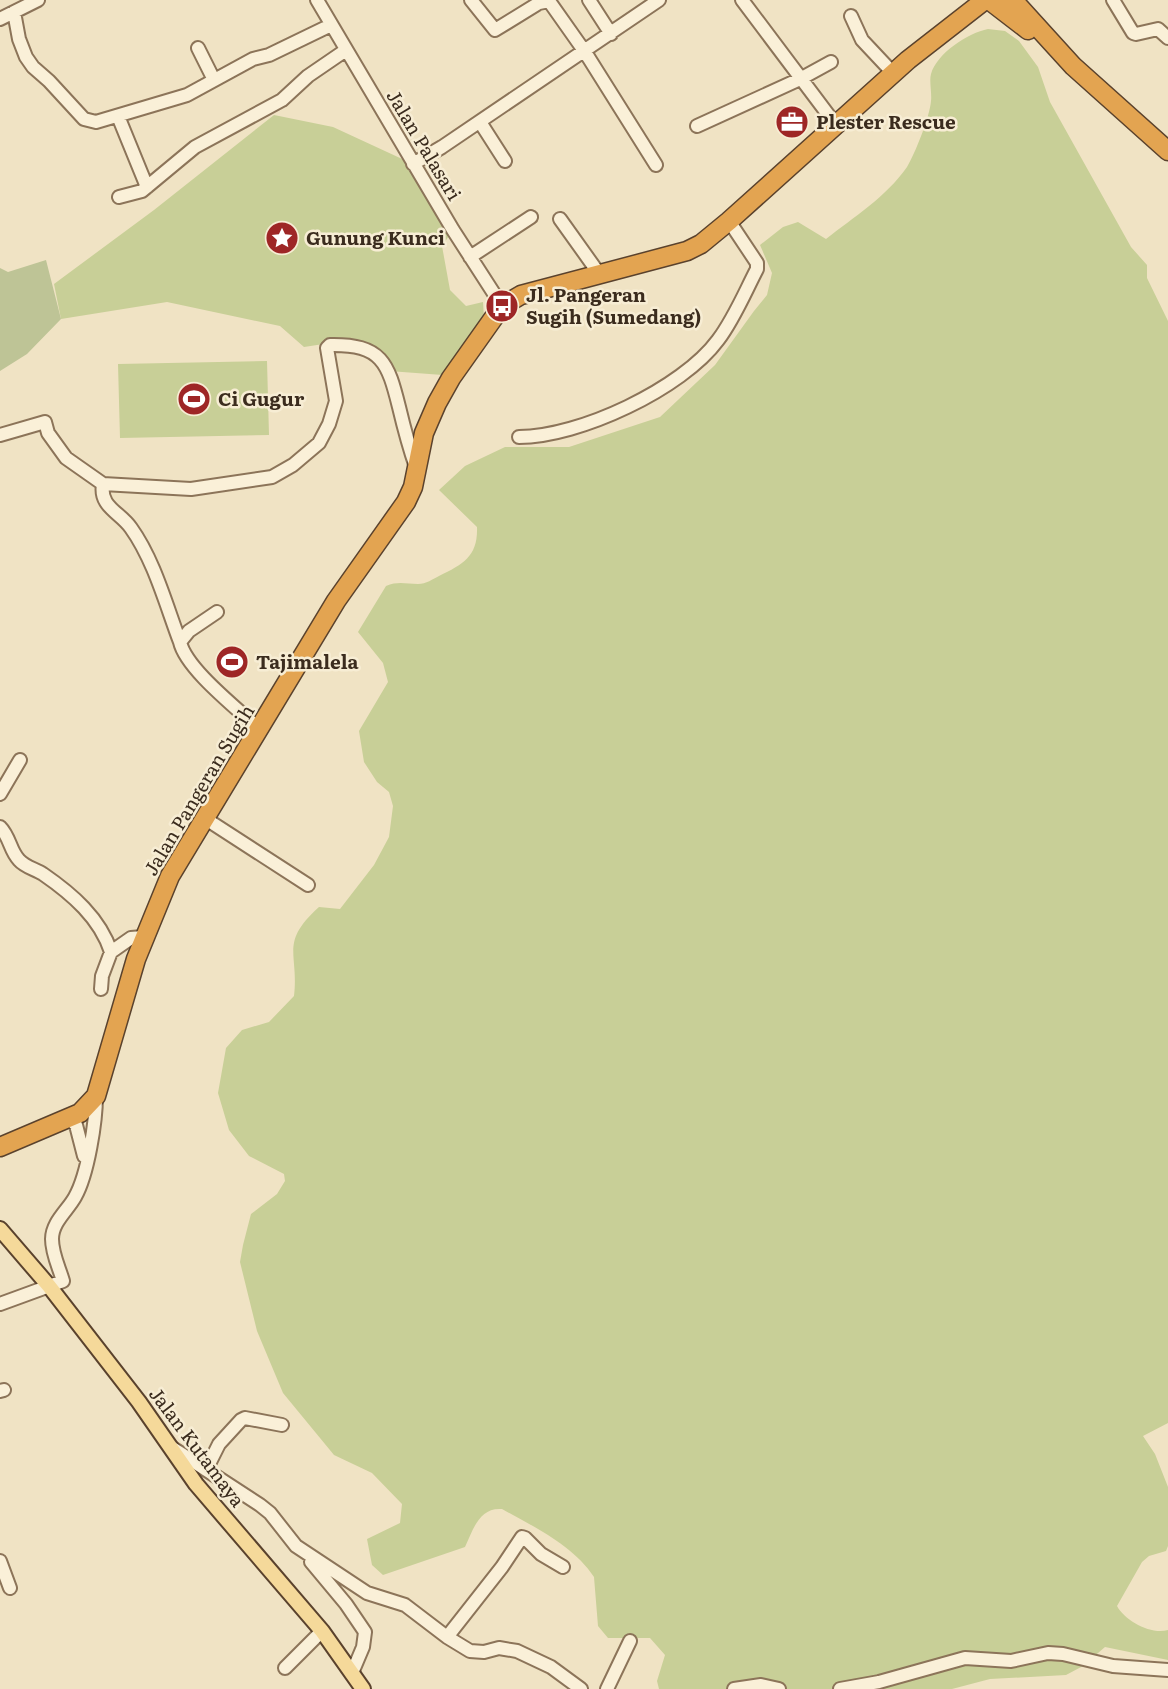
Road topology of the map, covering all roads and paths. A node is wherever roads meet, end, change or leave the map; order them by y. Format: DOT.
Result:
graph roads {
  1 [pos="38,0"];
  2 [pos="317,0"];
  3 [pos="471,0"];
  4 [pos="589,0"];
  5 [pos="659,0"];
  6 [pos="742,0"];
  7 [pos="965,0"];
  8 [pos="987,0"];
  9 [pos="1013,0"];
  10 [pos="1113,0"];
  11 [pos="14,12"];
  12 [pos="851,16"];
  13 [pos="0,19"];
  14 [pos="331,25"];
  15 [pos="611,34"];
  16 [pos="1168,38"];
  17 [pos="198,48"];
  18 [pos="346,50"];
  19 [pos="585,52"];
  20 [pos="1061,54"];
  21 [pos="908,60"];
  22 [pos="831,62"];
  23 [pos="893,73"];
  24 [pos="800,79"];
  25 [pos="214,80"];
  26 [pos="118,116"];
  27 [pos="480,122"];
  28 [pos="836,125"];
  29 [pos="697,127"];
  30 [pos="1168,151"];
  31 [pos="505,161"];
  32 [pos="413,164"];
  33 [pos="656,165"];
  34 [pos="147,187"];
  35 [pos="119,197"];
  36 [pos="531,217"];
  37 [pos="560,219"];
  38 [pos="729,221"];
  39 [pos="470,257"];
  40 [pos="600,275"];
  41 [pos="502,306"];
  42 [pos="0,435"];
  43 [pos="519,437"];
  44 [pos="417,470"];
  45 [pos="103,484"];
  46 [pos="217,612"];
  47 [pos="180,642"];
  48 [pos="259,729"];
  49 [pos="20,760"];
  50 [pos="0,794"];
  51 [pos="206,819"];
  52 [pos="0,827"];
  53 [pos="308,885"];
  54 [pos="144,937"];
  55 [pos="111,952"];
  56 [pos="102,989"];
  57 [pos="96,1096"];
  58 [pos="68,1118"];
  59 [pos="0,1147"];
  60 [pos="85,1164"];
  61 [pos="0,1229"];
  62 [pos="49,1286"];
  63 [pos="0,1304"];
  64 [pos="282,1425"];
  65 [pos="167,1445"];
  66 [pos="206,1469"];
  67 [pos="296,1546"];
  68 [pos="0,1561"];
  69 [pos="563,1567"];
  70 [pos="10,1588"];
  71 [pos="322,1631"];
  72 [pos="447,1637"];
  73 [pos="630,1641"];
  74 [pos="285,1668"];
  75 [pos="1168,1670"];
  76 [pos="352,1673"];
  77 [pos="363,1689"];
  78 [pos="581,1689"];
  79 [pos="607,1689"];
  80 [pos="734,1689"];
  81 [pos="779,1689"];
  82 [pos="840,1689"];
  1 -- 11 [label="street"];
  2 -- 14 [label="street, Jalan Palasari"];
  3 -- 19 [label="street"];
  4 -- 15 [label="street"];
  5 -- 15 [label="street"];
  6 -- 24 [label="street"];
  7 -- 21 [label="highway"];
  8 -- 20 [label="highway"];
  8 -- 21 [label="highway"];
  9 -- 20 [label="highway"];
  10 -- 16 [label="street"];
  11 -- 13 [label="street"];
  11 -- 26 [label="street"];
  12 -- 23 [label="street"];
  14 -- 18 [label="street, Jalan Palasari"];
  14 -- 25 [label="street"];
  15 -- 19 [label="street"];
  17 -- 25 [label="street"];
  18 -- 32 [label="street, Jalan Palasari"];
  18 -- 34 [label="street"];
  19 -- 27 [label="street"];
  19 -- 33 [label="street"];
  20 -- 30 [label="highway"];
  21 -- 23 [label="highway"];
  22 -- 24 [label="street"];
  23 -- 28 [label="highway"];
  24 -- 28 [label="street"];
  24 -- 29 [label="street"];
  25 -- 26 [label="street"];
  26 -- 34 [label="street"];
  27 -- 31 [label="street"];
  27 -- 32 [label="street"];
  28 -- 38 [label="highway"];
  32 -- 39 [label="street, Jalan Palasari"];
  34 -- 35 [label="street"];
  36 -- 39 [label="street"];
  37 -- 40 [label="street"];
  38 -- 40 [label="highway"];
  38 -- 43 [label="street"];
  39 -- 41 [label="street, Jalan Palasari"];
  40 -- 41 [label="highway"];
  41 -- 44 [label="highway, Jalan Pangeran Sugih"];
  42 -- 45 [label="street"];
  44 -- 45 [label="street"];
  44 -- 48 [label="highway, Jalan Pangeran Sugih"];
  45 -- 47 [label="street"];
  46 -- 47 [label="street"];
  47 -- 48 [label="street"];
  48 -- 51 [label="highway, Jalan Pangeran Sugih"];
  49 -- 50 [label="street"];
  51 -- 53 [label="street"];
  51 -- 54 [label="highway, Jalan Pangeran Sugih"];
  52 -- 55 [label="street"];
  54 -- 55 [label="street"];
  54 -- 57 [label="highway, Jalan Pangeran Sugih"];
  55 -- 56 [label="street"];
  57 -- 58 [label="highway"];
  57 -- 60 [label="street"];
  58 -- 59 [label="highway"];
  58 -- 60 [label="street"];
  60 -- 62 [label="street"];
  61 -- 62 [label="main road, Jalan Kutamaya"];
  62 -- 63 [label="street"];
  62 -- 65 [label="main road, Jalan Kutamaya"];
  64 -- 66 [label="street"];
  65 -- 66 [label="street"];
  65 -- 71 [label="main road, Jalan Kutamaya"];
  66 -- 67 [label="street"];
  67 -- 72 [label="street"];
  67 -- 76 [label="street"];
  68 -- 70 [label="street"];
  69 -- 72 [label="street"];
  71 -- 74 [label="street"];
  71 -- 76 [label="main road, Jalan Kutamaya"];
  72 -- 78 [label="street"];
  73 -- 79 [label="street"];
  75 -- 82 [label="street"];
  76 -- 77 [label="main road, Jalan Kutamaya"];
  80 -- 81 [label="street"];
}
